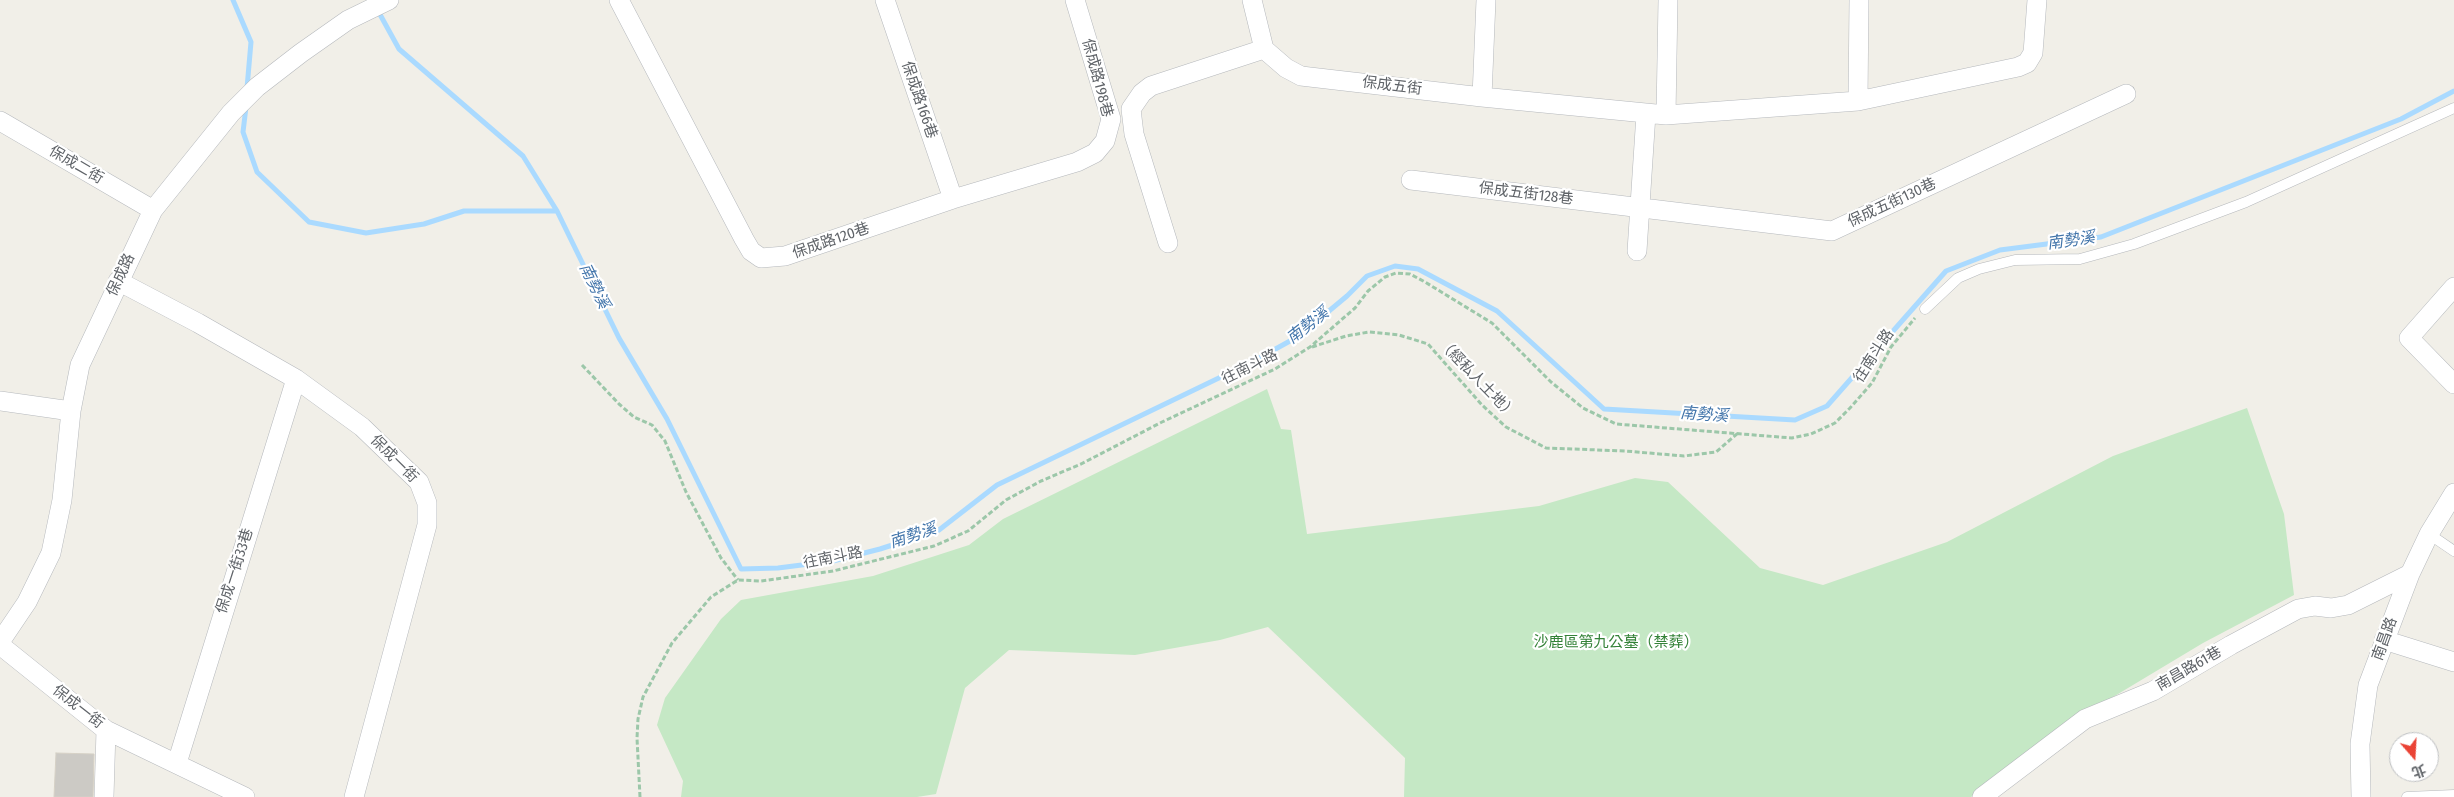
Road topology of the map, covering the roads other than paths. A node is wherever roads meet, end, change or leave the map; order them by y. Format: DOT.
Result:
graph roads {
  1 [pos="389,0"];
  2 [pos="619,0"];
  3 [pos="885,0"];
  4 [pos="1075,0"];
  5 [pos="1252,0"];
  6 [pos="1486,0"];
  7 [pos="1668,0"];
  8 [pos="1859,0"];
  9 [pos="2037,0"];
  10 [pos="1264,49"];
  11 [pos="2126,94"];
  12 [pos="1482,97"];
  13 [pos="1858,101"];
  14 [pos="2454,108"];
  15 [pos="1646,114"];
  16 [pos="1666,115"];
  17 [pos="0,121"];
  18 [pos="1095,153"];
  19 [pos="1411,180"];
  20 [pos="953,199"];
  21 [pos="1641,208"];
  22 [pos="153,210"];
  23 [pos="1168,243"];
  24 [pos="1637,251"];
  25 [pos="118,281"];
  26 [pos="2454,287"];
  27 [pos="1925,309"];
  28 [pos="296,379"];
  29 [pos="2454,384"];
  30 [pos="0,401"];
  31 [pos="72,411"];
  32 [pos="2454,492"];
  33 [pos="2429,534"];
  34 [pos="2454,551"];
  35 [pos="2410,574"];
  36 [pos="2384,640"];
  37 [pos="0,644"];
  38 [pos="2454,662"];
  39 [pos="106,730"];
  40 [pos="176,763"];
  41 [pos="2454,794"];
  42 [pos="104,797"];
  43 [pos="245,797"];
  44 [pos="354,797"];
  45 [pos="1982,797"];
  46 [pos="2361,797"];
  47 [pos="2407,797"];
  1 -- 22 [label="street, 保成路"];
  2 -- 20 [label="street, 保成路120巷"];
  3 -- 20 [label="street, 保成路166巷"];
  4 -- 18 [label="street, 保成路198巷"];
  5 -- 10 [label="street"];
  6 -- 12 [label="street"];
  7 -- 16 [label="street"];
  8 -- 13 [label="street"];
  9 -- 13 [label="street, 保成五街"];
  10 -- 12 [label="street, 保成五街"];
  10 -- 23 [label="street"];
  11 -- 21 [label="street, 保成五街130巷"];
  12 -- 15 [label="street, 保成五街"];
  13 -- 16 [label="street, 保成五街"];
  14 -- 27 [label="lane"];
  15 -- 16 [label="street, 保成五街"];
  15 -- 21 [label="street"];
  17 -- 22 [label="street, 保成二街"];
  18 -- 20 [label="street, 保成路120巷"];
  19 -- 21 [label="street, 保成五街128巷"];
  21 -- 24 [label="street"];
  22 -- 25 [label="street, 保成路"];
  25 -- 28 [label="street, 保成一街"];
  25 -- 31 [label="street, 保成路"];
  26 -- 29 [label="street"];
  28 -- 40 [label="street, 保成一街33巷"];
  28 -- 44 [label="street, 保成一街"];
  30 -- 31 [label="street"];
  31 -- 37 [label="street, 保成路"];
  32 -- 33 [label="street, 南昌路"];
  33 -- 34 [label="lane"];
  33 -- 35 [label="street, 南昌路"];
  35 -- 36 [label="street, 南昌路"];
  35 -- 45 [label="street, 南昌路61巷"];
  36 -- 38 [label="street"];
  36 -- 46 [label="street, 南昌路"];
  37 -- 39 [label="street, 保成一街"];
  39 -- 40 [label="street, 保成一街"];
  39 -- 42 [label="street"];
  40 -- 43 [label="street, 保成一街"];
  41 -- 47 [label="lane"];
}
